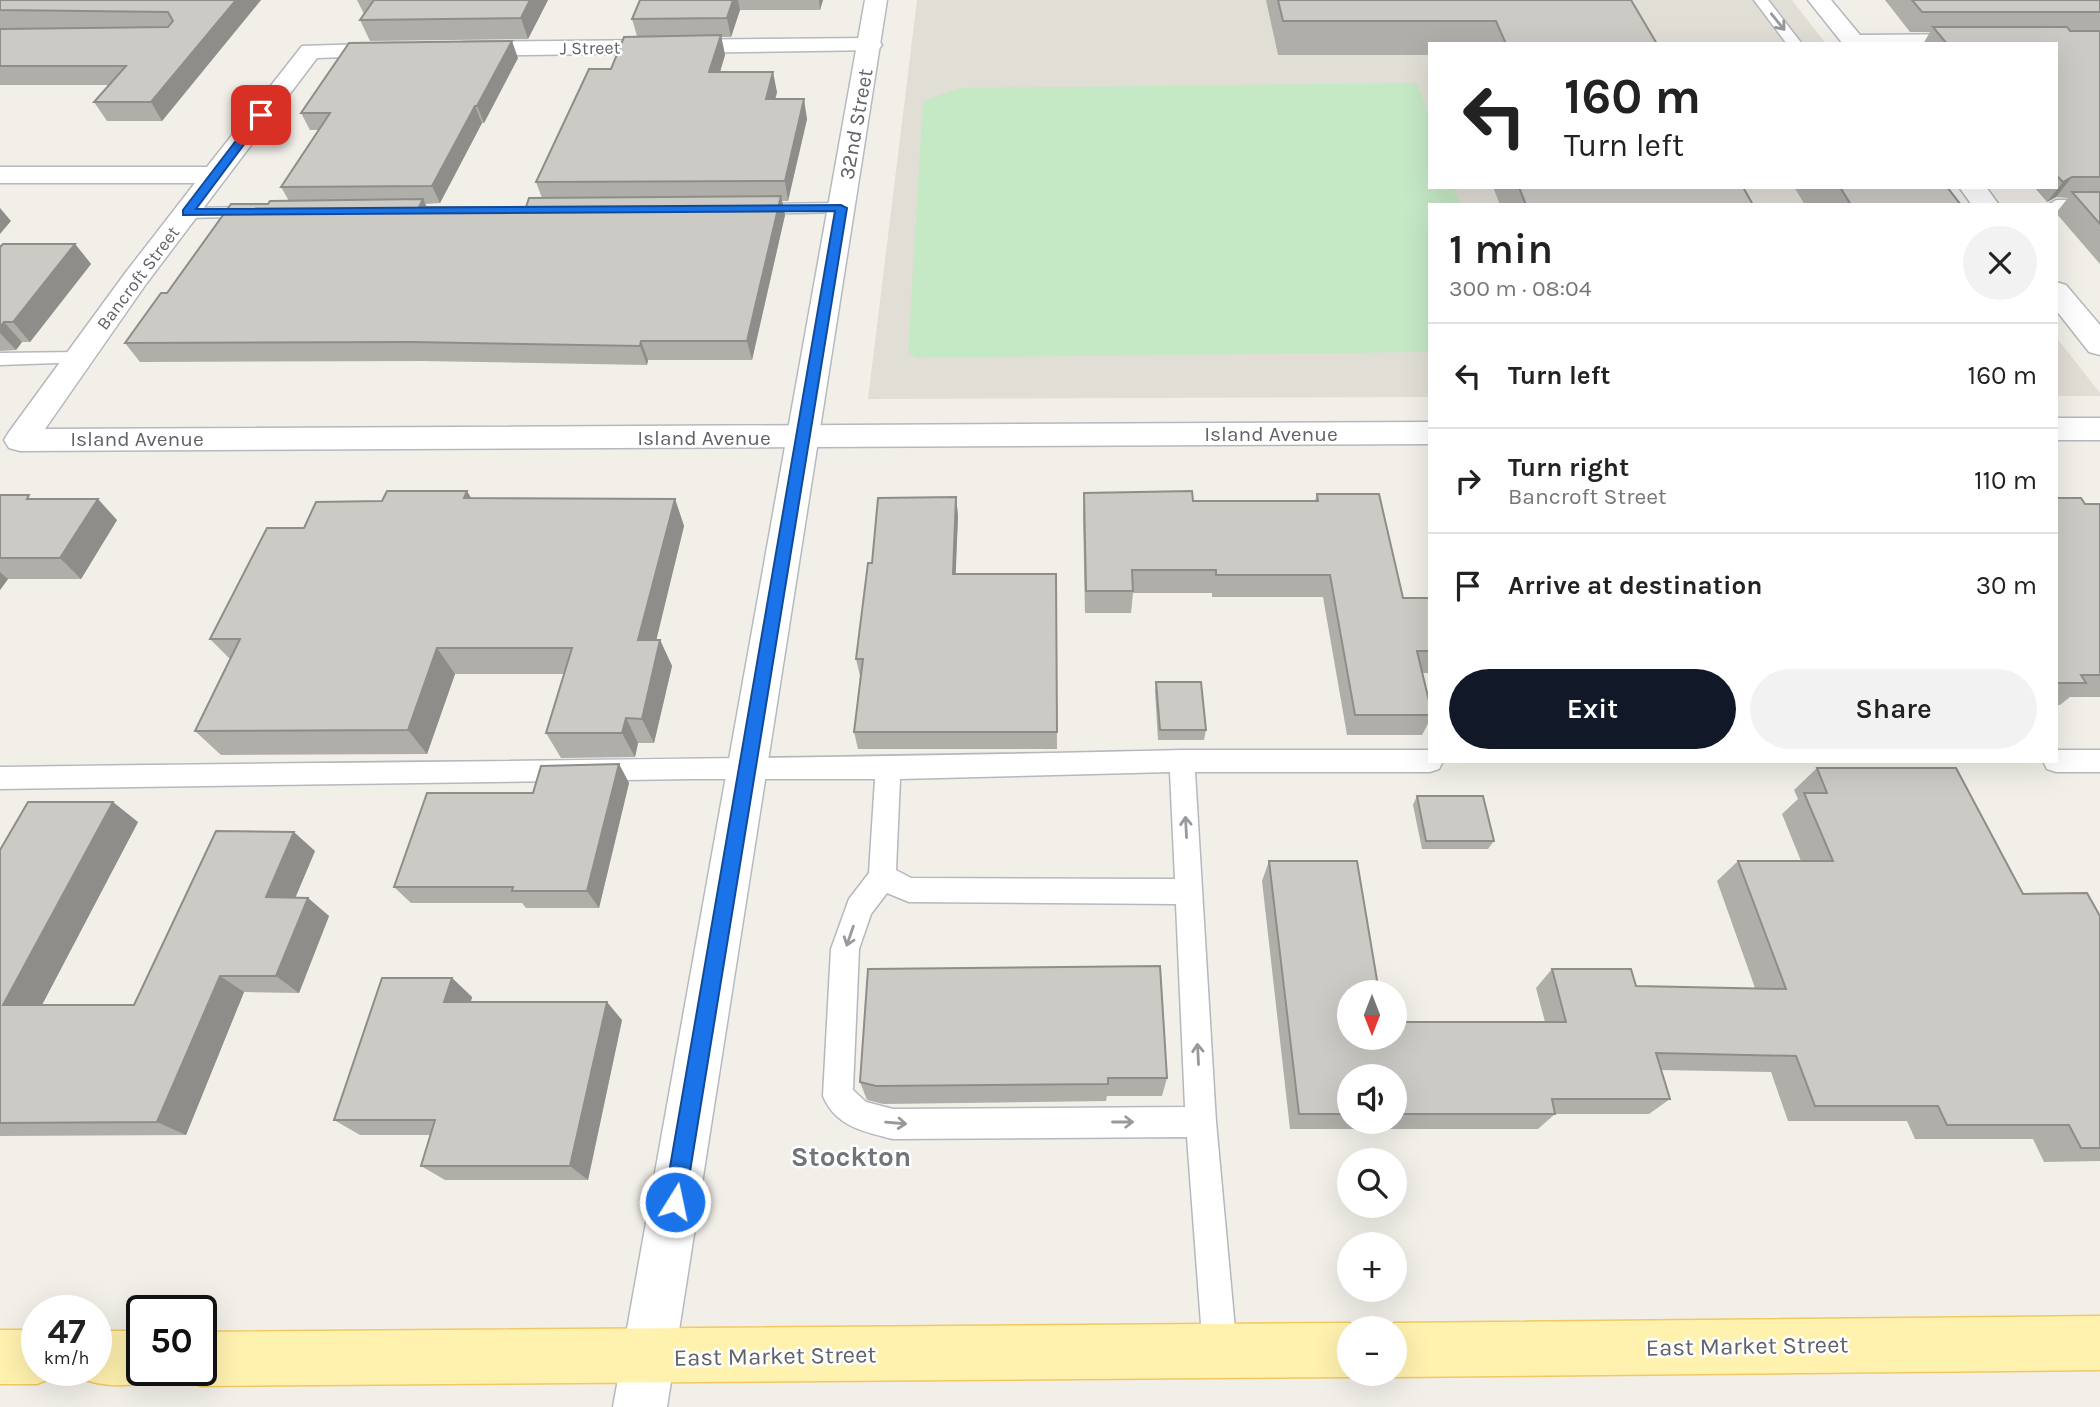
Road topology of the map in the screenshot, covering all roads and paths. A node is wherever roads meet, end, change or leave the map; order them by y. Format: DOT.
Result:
graph roads {
  1 [pos="876,0"];
  2 [pos="1761,0"];
  3 [pos="1819,0"];
  4 [pos="1994,41"];
  5 [pos="1794,42"];
  6 [pos="1853,42"];
  7 [pos="1924,42"];
  8 [pos="870,45"];
  9 [pos="448,49"];
  10 [pos="421,50"];
  11 [pos="0,175"];
  12 [pos="217,175"];
  13 [pos="1974,189"];
  14 [pos="1984,203"];
  15 [pos="2058,205"];
  16 [pos="2100,205"];
  17 [pos="841,208"];
  18 [pos="736,209"];
  19 [pos="270,212"];
  20 [pos="187,213"];
  21 [pos="2058,293"];
  22 [pos="2100,345"];
  23 [pos="0,359"];
  24 [pos="78,359"];
  25 [pos="2058,429"];
  26 [pos="2100,429"];
  27 [pos="1428,433"];
  28 [pos="803,437"];
  29 [pos="20,440"];
  30 [pos="1182,761"];
  31 [pos="1428,761"];
  32 [pos="2058,761"];
  33 [pos="2100,761"];
  34 [pos="888,768"];
  35 [pos="748,769"];
  36 [pos="0,778"];
  37 [pos="883,877"];
  38 [pos="1190,892"];
  39 [pos="1202,1122"];
  40 [pos="2100,1343"];
  41 [pos="1337,1350"];
  42 [pos="1407,1350"];
  43 [pos="1220,1351"];
  44 [pos="0,1357"];
  45 [pos="21,1357"];
  46 [pos="217,1360"];
  47 [pos="645,1382"];
  1 -- 8 [label="street, 32nd Street"];
  2 -- 5 [label="lane, one-way"];
  3 -- 6 [label="street"];
  4 -- 7 [label="street"];
  8 -- 9 [label="street, J Street"];
  8 -- 17 [label="street, 32nd Street"];
  10 -- 12 [label="street, Bancroft Street"];
  11 -- 12 [label="street"];
  12 -- 20 [label="street, Bancroft Street"];
  13 -- 14 [label="street"];
  15 -- 16 [label="lane"];
  17 -- 18 [label="lane"];
  17 -- 28 [label="street, 32nd Street"];
  19 -- 20 [label="lane"];
  20 -- 24 [label="street, Bancroft Street"];
  21 -- 22 [label="street"];
  23 -- 24 [label="lane"];
  24 -- 29 [label="street, Bancroft Street"];
  25 -- 26 [label="street"];
  27 -- 28 [label="street, Island Avenue"];
  28 -- 29 [label="street, Island Avenue"];
  28 -- 35 [label="street, 32nd Street"];
  30 -- 31 [label="lane"];
  30 -- 34 [label="lane"];
  38 -- 30 [label="lane, one-way"];
  32 -- 33 [label="lane"];
  34 -- 35 [label="lane"];
  34 -- 37 [label="lane"];
  35 -- 36 [label="lane"];
  35 -- 47 [label="street, 32nd Street"];
  37 -- 38 [label="lane"];
  37 -- 39 [label="lane, one-way"];
  39 -- 38 [label="lane, one-way"];
  39 -- 43 [label="lane"];
  40 -- 42 [label="main road, East Market Street"];
  41 -- 43 [label="main road, East Market Street"];
  43 -- 47 [label="main road, East Market Street"];
  44 -- 45 [label="main road"];
  46 -- 47 [label="main road, East Market Street"];
}
